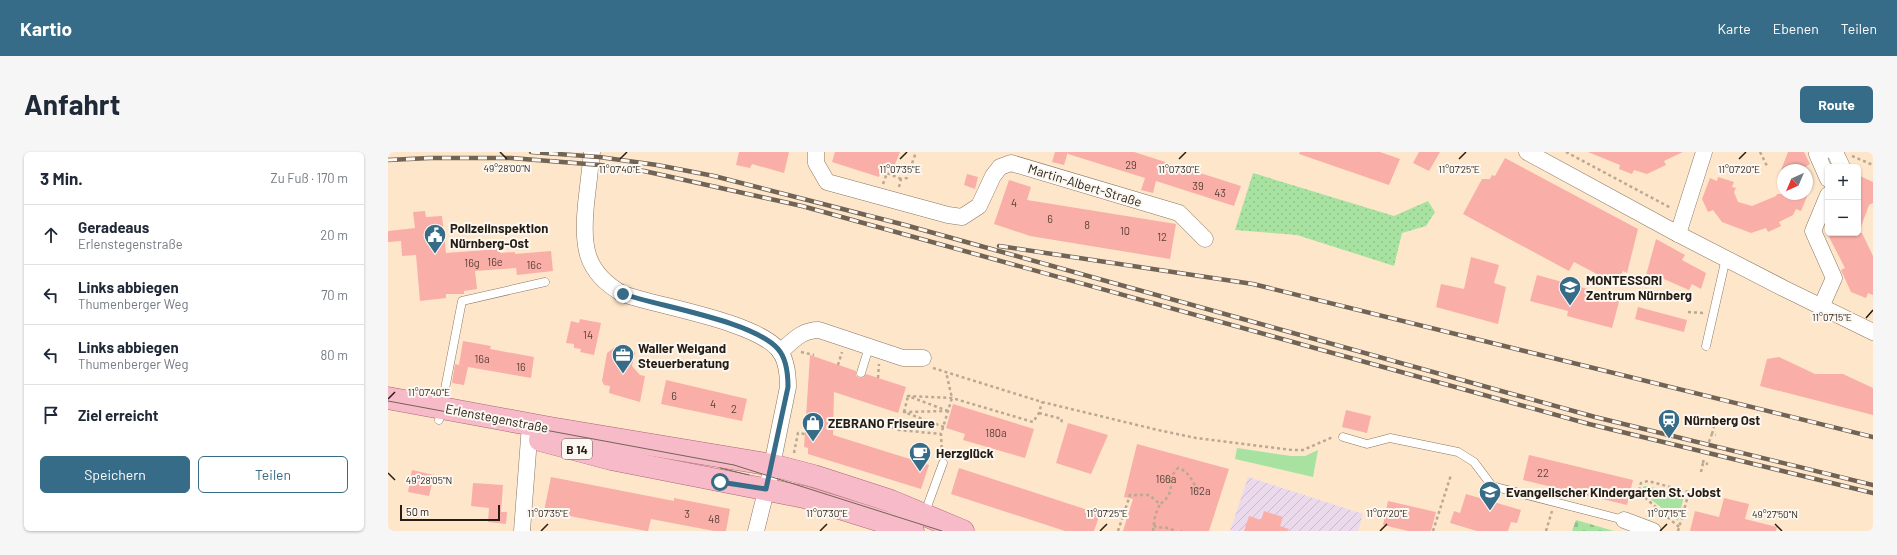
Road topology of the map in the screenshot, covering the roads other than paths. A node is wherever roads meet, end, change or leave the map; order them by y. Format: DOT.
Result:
graph roads {
  1 [pos="592,152"];
  2 [pos="816,152"];
  3 [pos="1527,152"];
  4 [pos="1704,152"];
  5 [pos="1823,152"];
  6 [pos="1825,172"];
  7 [pos="1826,200"];
  8 [pos="1678,234"];
  9 [pos="1205,239"];
  10 [pos="1726,258"];
  11 [pos="545,282"];
  12 [pos="1821,307"];
  13 [pos="1872,327"];
  14 [pos="1706,346"];
  15 [pos="869,347"];
  16 [pos="780,352"];
  17 [pos="923,358"];
  18 [pos="861,373"];
  19 [pos="388,398"];
  20 [pos="388,410"];
  21 [pos="440,414"];
  22 [pos="529,431"];
  23 [pos="1343,437"];
  24 [pos="943,462"];
  25 [pos="772,465"];
  26 [pos="766,489"];
  27 [pos="1624,520"];
  28 [pos="918,523"];
  29 [pos="522,531"];
  30 [pos="756,531"];
  31 [pos="963,531"];
  32 [pos="1653,531"];
  1 -- 16 [label="street"];
  2 -- 9 [label="street, Martin-Albert-Straße"];
  3 -- 8 [label="street"];
  4 -- 8 [label="street"];
  5 -- 6 [label="street"];
  7 -- 12 [label="street"];
  8 -- 10 [label="street"];
  10 -- 12 [label="street"];
  10 -- 14 [label="lane"];
  11 -- 21 [label="lane"];
  12 -- 13 [label="street"];
  15 -- 16 [label="street"];
  15 -- 17 [label="street"];
  15 -- 18 [label="lane"];
  16 -- 25 [label="street"];
  19 -- 21 [label="main road, Erlenstegenstraße / B 14"];
  20 -- 21 [label="main road, Erlenstegenstraße / B 14"];
  21 -- 22 [label="main road, Erlenstegenstraße / B 14"];
  22 -- 25 [label="main road, Erlenstegenstraße / B 14"];
  22 -- 26 [label="main road, Erlenstegenstraße / B 14"];
  22 -- 29 [label="street"];
  23 -- 27 [label="lane"];
  24 -- 28 [label="lane"];
  25 -- 26 [label="street"];
  25 -- 28 [label="main road, B 14"];
  26 -- 28 [label="main road, B 14"];
  26 -- 30 [label="street"];
  27 -- 32 [label="street"];
  28 -- 31 [label="main road, B 14"];
}
